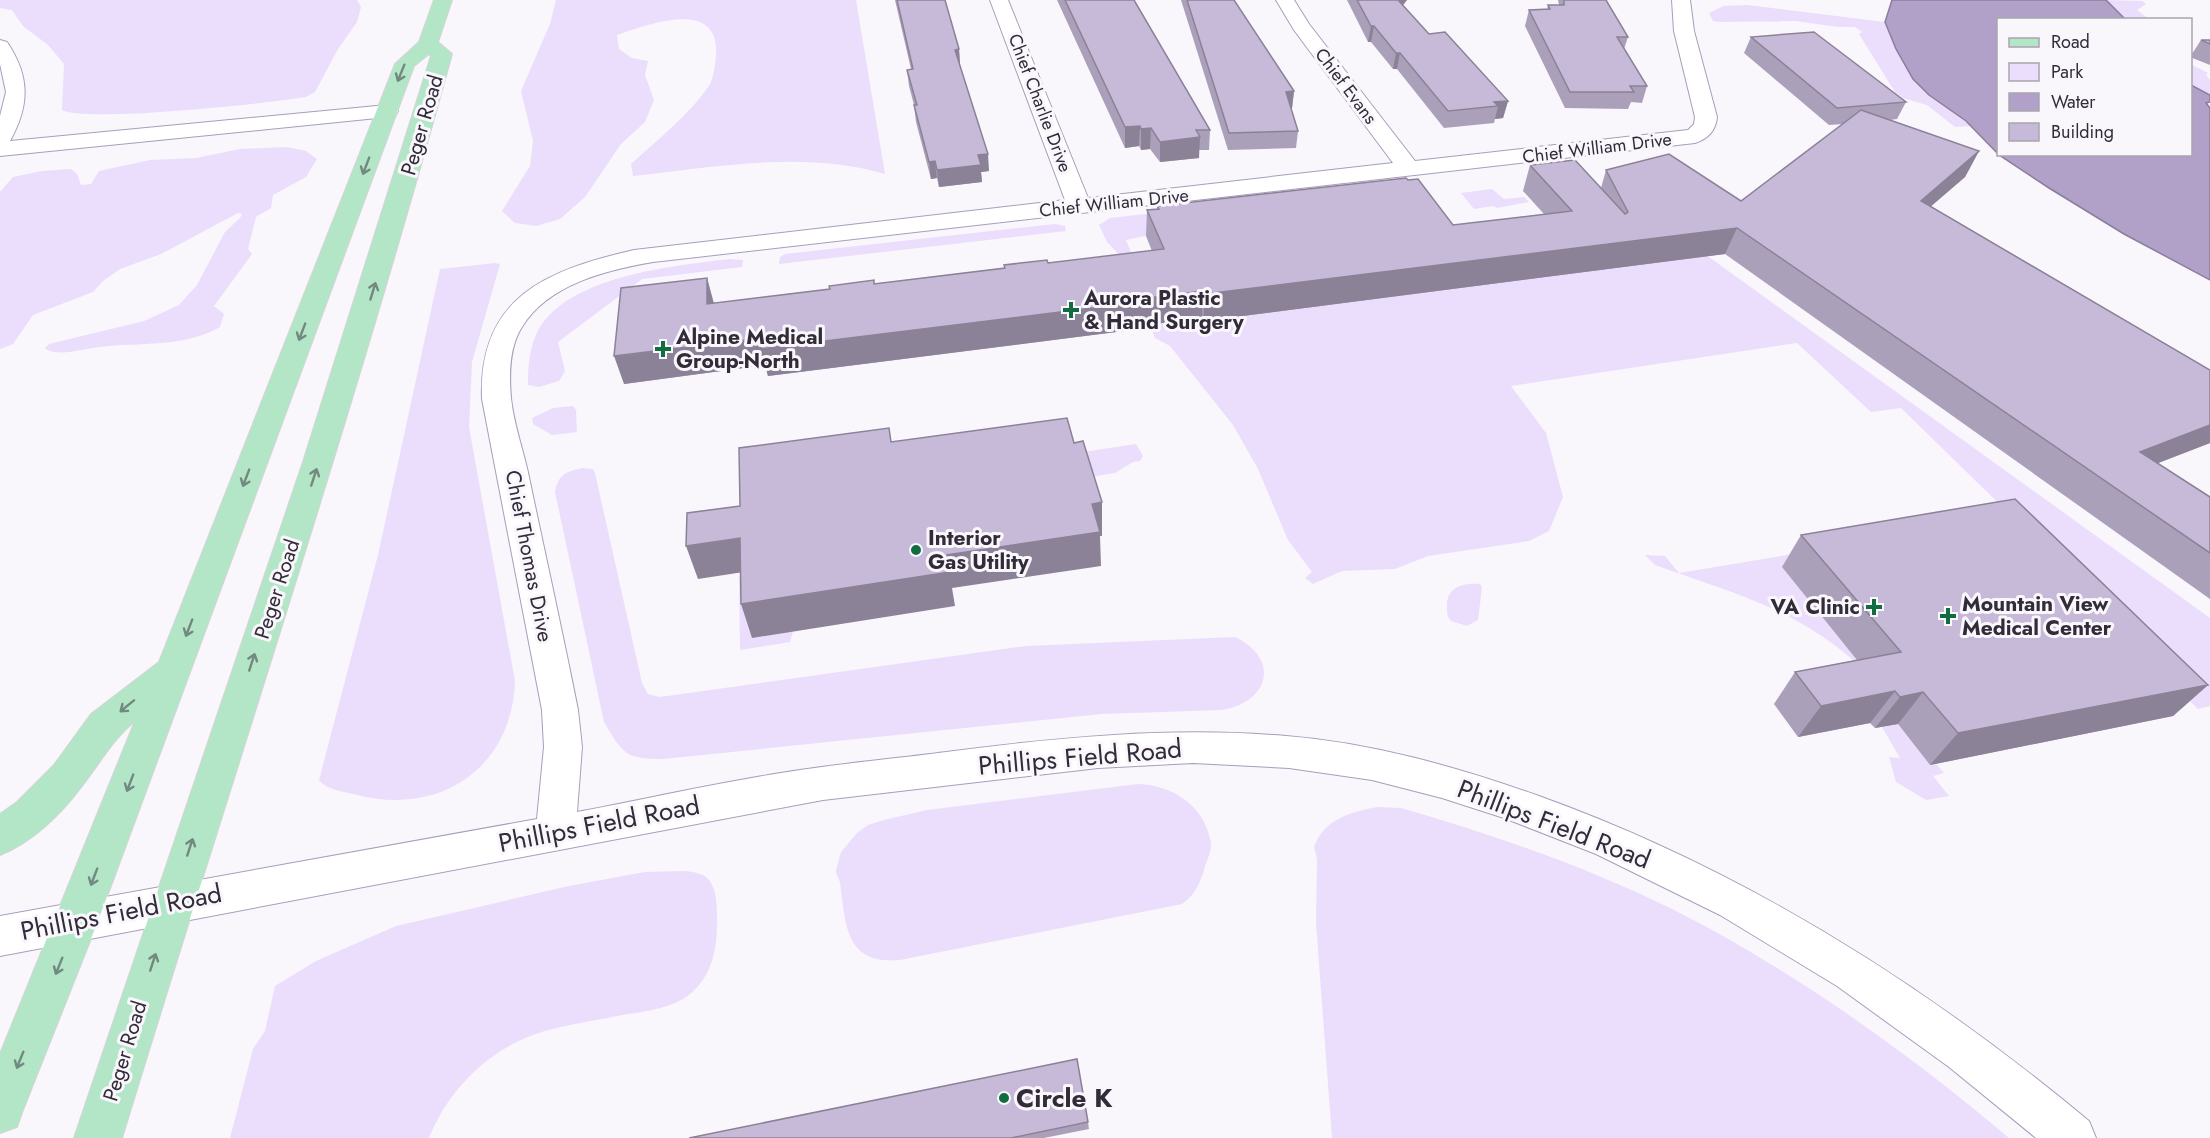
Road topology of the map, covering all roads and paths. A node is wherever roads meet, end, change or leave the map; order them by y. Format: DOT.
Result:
graph roads {
  1 [pos="442,0"];
  2 [pos="999,0"];
  3 [pos="1285,0"];
  4 [pos="1681,0"];
  5 [pos="428,44"];
  6 [pos="0,46"];
  7 [pos="387,111"];
  8 [pos="0,140"];
  9 [pos="0,149"];
  10 [pos="1410,170"];
  11 [pos="1080,207"];
  12 [pos="541,294"];
  13 [pos="173,670"];
  14 [pos="555,833"];
  15 [pos="0,837"];
  16 [pos="172,903"];
  17 [pos="77,921"];
  18 [pos="0,936"];
  19 [pos="0,1110"];
  20 [pos="98,1138"];
  21 [pos="2072,1138"];
  1 -- 5 [label="main road, Peger Road"];
  2 -- 11 [label="street, Chief Charlie Drive"];
  3 -- 10 [label="street, Chief Evans"];
  4 -- 10 [label="street, Chief William Drive"];
  5 -- 7 [label="main road, Peger Road, one-way"];
  16 -- 5 [label="main road, Peger Road, one-way"];
  6 -- 8 [label="street"];
  7 -- 9 [label="street"];
  7 -- 13 [label="main road, Peger Road, one-way"];
  10 -- 11 [label="street, Chief William Drive"];
  11 -- 12 [label="street, Chief William Drive"];
  12 -- 14 [label="street, Chief Thomas Drive"];
  13 -- 15 [label="main road, one-way"];
  13 -- 17 [label="main road, Peger Road, one-way"];
  14 -- 16 [label="street, Phillips Field Road"];
  14 -- 21 [label="street, Phillips Field Road"];
  16 -- 17 [label="street, Phillips Field Road"];
  20 -- 16 [label="main road, Peger Road, one-way"];
  17 -- 18 [label="street, Phillips Field Road"];
  17 -- 19 [label="main road, Peger Road, one-way"];
}
